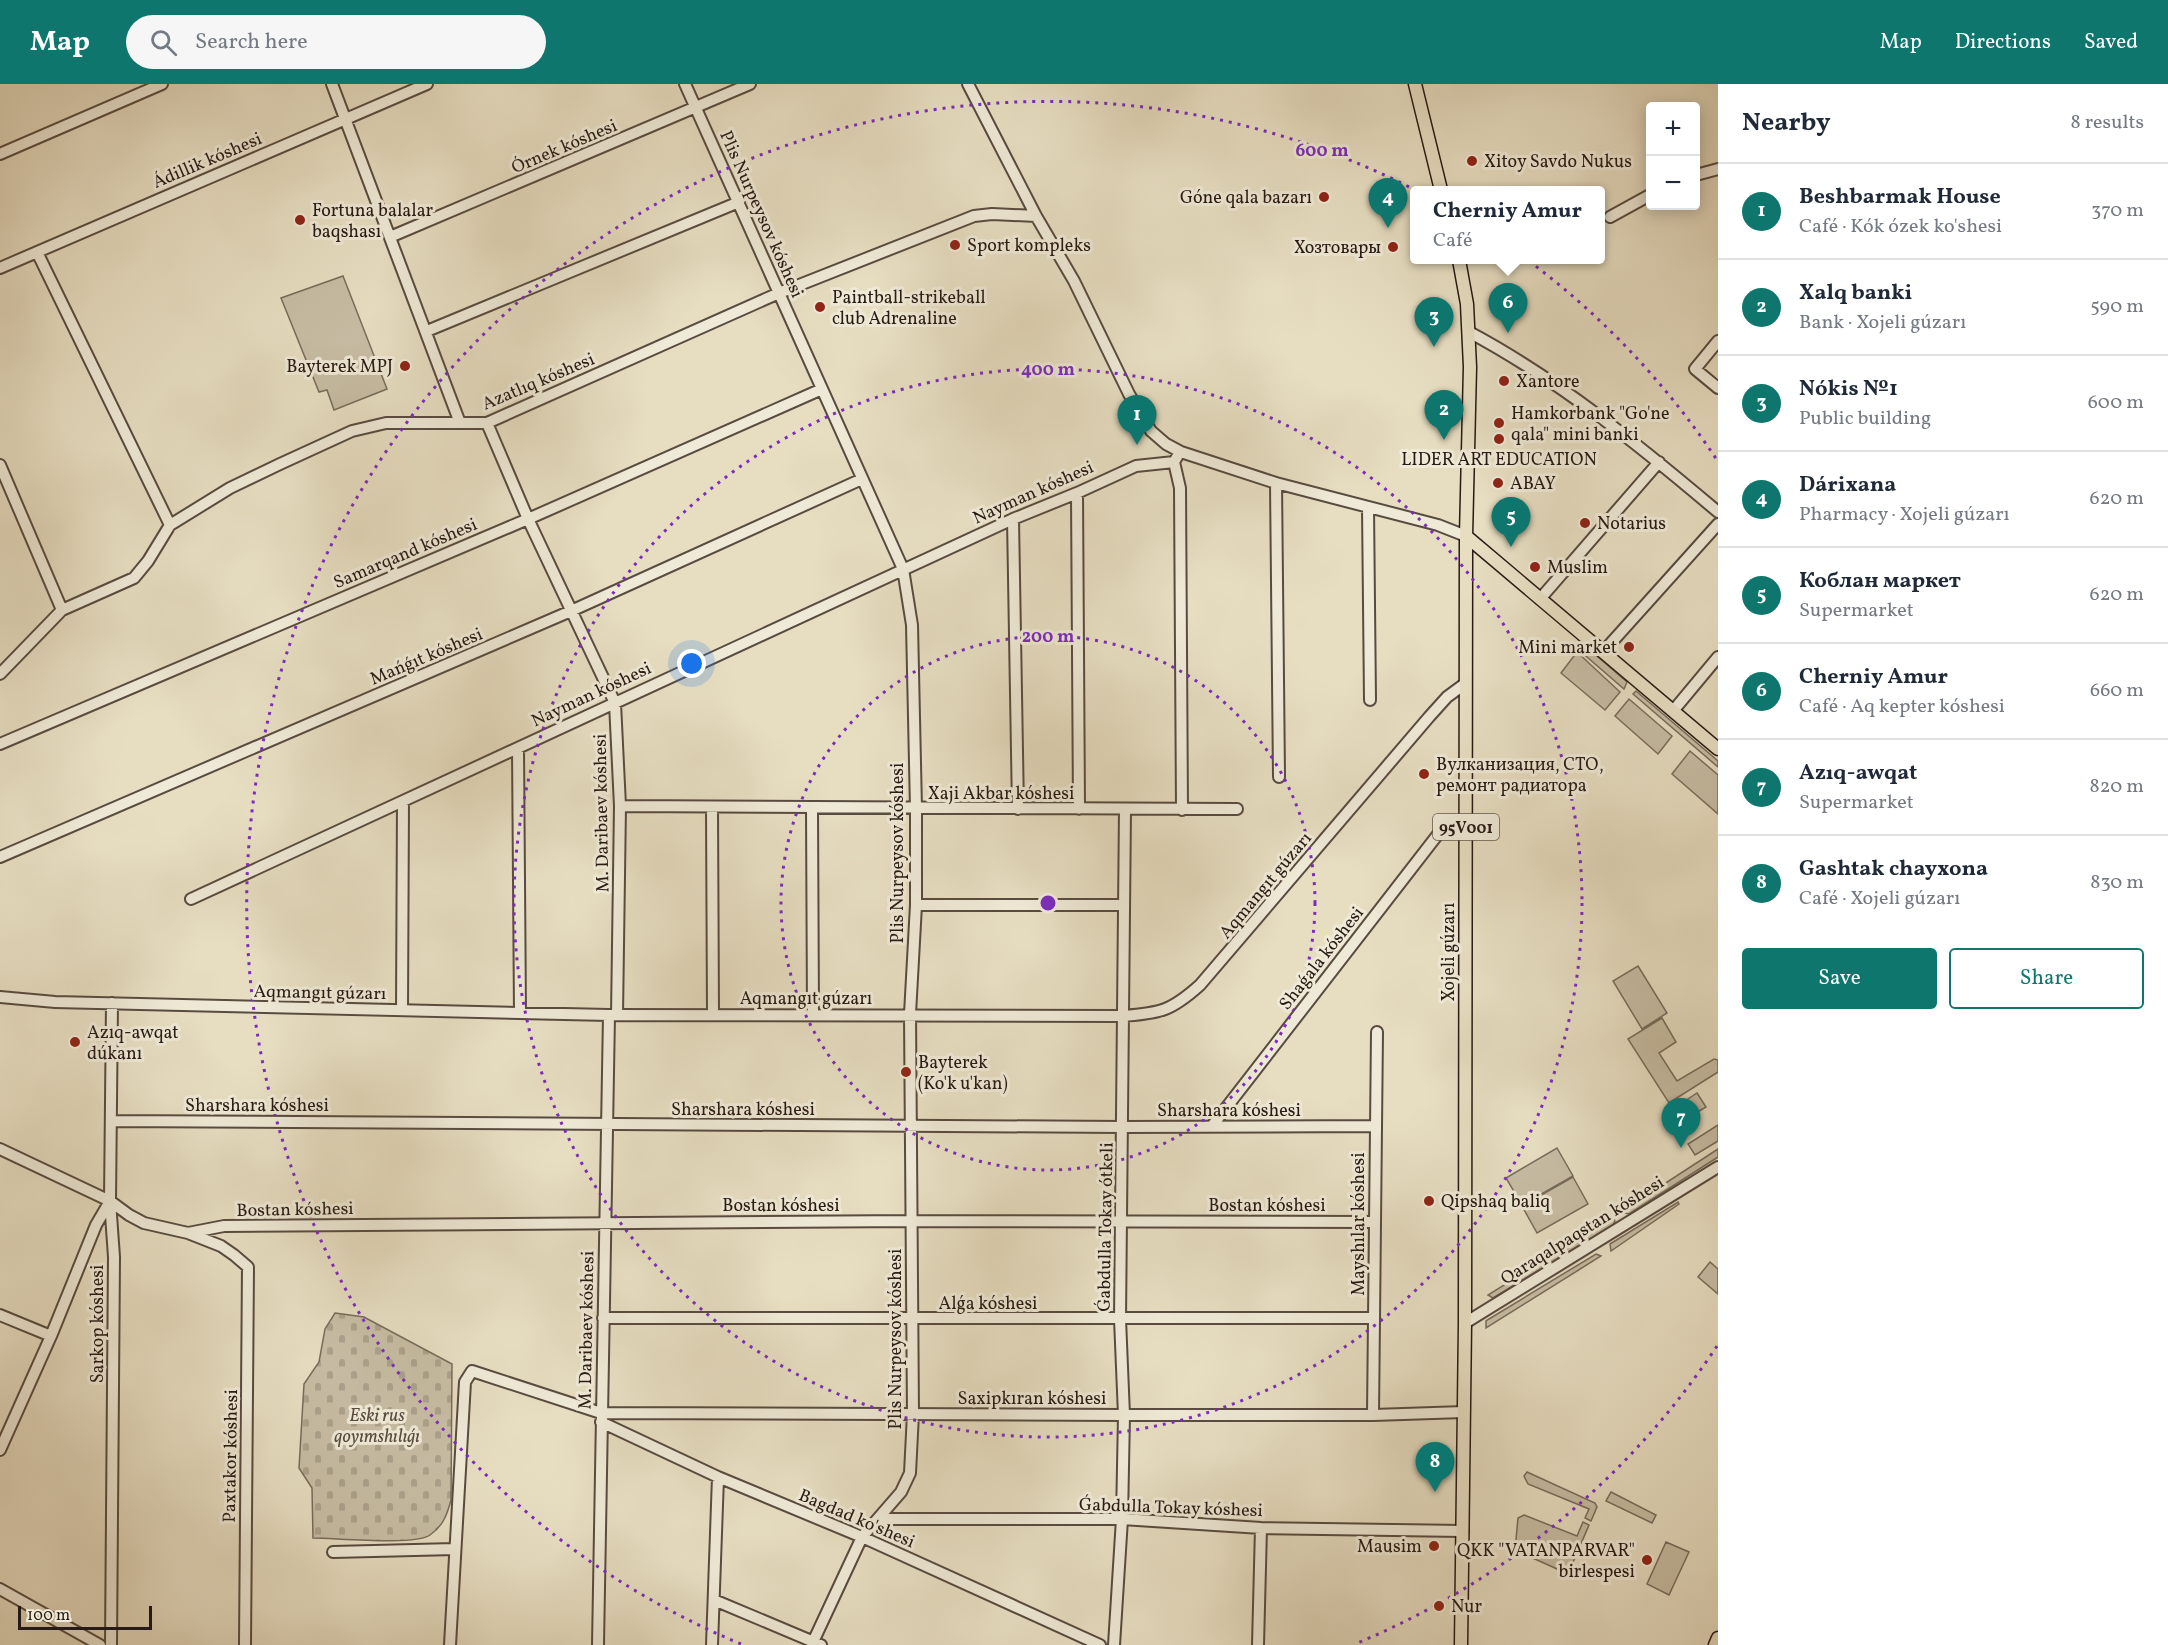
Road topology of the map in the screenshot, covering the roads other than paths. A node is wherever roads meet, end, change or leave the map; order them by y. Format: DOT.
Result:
graph roads {
  1 [pos="162,84"];
  2 [pos="332,84"];
  3 [pos="427,84"];
  4 [pos="685,84"];
  5 [pos="750,84"];
  6 [pos="968,84"];
  7 [pos="1414,84"];
  8 [pos="696,109"];
  9 [pos="346,118"];
  10 [pos="0,154"];
  11 [pos="1718,169"];
  12 [pos="1700,174"];
  13 [pos="1440,186"];
  14 [pos="1646,197"];
  15 [pos="739,202"];
  16 [pos="1036,216"];
  17 [pos="1610,217"];
  18 [pos="390,237"];
  19 [pos="37,252"];
  20 [pos="1460,264"];
  21 [pos="0,268"];
  22 [pos="779,293"];
  23 [pos="427,331"];
  24 [pos="1469,332"];
  25 [pos="1718,340"];
  26 [pos="822,388"];
  27 [pos="1718,388"];
  28 [pos="460,423"];
  29 [pos="487,423"];
  30 [pos="1177,457"];
  31 [pos="1659,462"];
  32 [pos="0,465"];
  33 [pos="862,479"];
  34 [pos="1276,483"];
  35 [pos="1077,494"];
  36 [pos="1368,507"];
  37 [pos="1718,512"];
  38 [pos="528,519"];
  39 [pos="1013,519"];
  40 [pos="1718,524"];
  41 [pos="170,525"];
  42 [pos="1466,536"];
  43 [pos="903,569"];
  44 [pos="1540,599"];
  45 [pos="62,610"];
  46 [pos="571,611"];
  47 [pos="1603,652"];
  48 [pos="1718,657"];
  49 [pos="0,674"];
  50 [pos="1466,683"];
  51 [pos="1370,700"];
  52 [pos="615,703"];
  53 [pos="1673,711"];
  54 [pos="0,744"];
  55 [pos="518,748"];
  56 [pos="1718,749"];
  57 [pos="1279,777"];
  58 [pos="403,801"];
  59 [pos="620,806"];
  60 [pos="712,808"];
  61 [pos="812,808"];
  62 [pos="916,809"];
  63 [pos="1018,809"];
  64 [pos="1078,809"];
  65 [pos="1125,809"];
  66 [pos="1237,809"];
  67 [pos="1182,810"];
  68 [pos="1466,823"];
  69 [pos="0,857"];
  70 [pos="191,899"];
  71 [pos="916,904"];
  72 [pos="1124,905"];
  73 [pos="0,998"];
  74 [pos="112,1003"];
  75 [pos="402,1010"];
  76 [pos="520,1013"];
  77 [pos="910,1014"];
  78 [pos="613,1015"];
  79 [pos="713,1015"];
  80 [pos="813,1015"];
  81 [pos="1123,1016"];
  82 [pos="1377,1032"];
  83 [pos="111,1121"];
  84 [pos="607,1124"];
  85 [pos="912,1126"];
  86 [pos="1212,1126"];
  87 [pos="1376,1126"];
  88 [pos="1122,1127"];
  89 [pos="0,1149"];
  90 [pos="1718,1167"];
  91 [pos="110,1201"];
  92 [pos="912,1221"];
  93 [pos="604,1222"];
  94 [pos="1121,1222"];
  95 [pos="1375,1222"];
  96 [pos="188,1233"];
  97 [pos="0,1314"];
  98 [pos="603,1318"];
  99 [pos="1374,1318"];
  100 [pos="912,1319"];
  101 [pos="1120,1319"];
  102 [pos="1465,1323"];
  103 [pos="51,1336"];
  104 [pos="1464,1412"];
  105 [pos="913,1414"];
  106 [pos="1124,1415"];
  107 [pos="1373,1415"];
  108 [pos="601,1418"];
  109 [pos="0,1450"];
  110 [pos="718,1477"];
  111 [pos="879,1519"];
  112 [pos="1122,1519"];
  113 [pos="1261,1528"];
  114 [pos="1463,1531"];
  115 [pos="862,1536"];
  116 [pos="455,1549"];
  117 [pos="333,1552"];
  118 [pos="0,1588"];
  119 [pos="714,1600"];
  120 [pos="1718,1638"];
  121 [pos="817,1643"];
  122 [pos="100,1645"];
  123 [pos="111,1645"];
  124 [pos="245,1645"];
  125 [pos="450,1645"];
  126 [pos="598,1645"];
  127 [pos="712,1645"];
  128 [pos="1101,1645"];
  129 [pos="1114,1645"];
  130 [pos="1258,1645"];
  131 [pos="1461,1645"];
  132 [pos="1715,1645"];
  1 -- 10 [label="street"];
  2 -- 9 [label="street"];
  3 -- 9 [label="street, Ádillik kóshesi"];
  4 -- 8 [label="street, Plis Nurpeysov kóshesi"];
  5 -- 8 [label="street, Órnek kóshesi"];
  6 -- 16 [label="street"];
  7 -- 13 [label="main road"];
  8 -- 15 [label="street, Plis Nurpeysov kóshesi"];
  8 -- 18 [label="street, Órnek kóshesi"];
  9 -- 18 [label="street"];
  9 -- 19 [label="street, Ádillik kóshesi"];
  11 -- 12 [label="street"];
  14 -- 17 [label="street"];
  15 -- 22 [label="street, Plis Nurpeysov kóshesi"];
  15 -- 23 [label="street"];
  16 -- 22 [label="street, Azatlıq kóshesi"];
  16 -- 30 [label="street"];
  18 -- 23 [label="street"];
  19 -- 21 [label="street, Ádillik kóshesi"];
  19 -- 41 [label="street"];
  20 -- 24 [label="main road, Xojeli gúzarı / 95V001"];
  22 -- 26 [label="street, Plis Nurpeysov kóshesi"];
  22 -- 29 [label="street, Azatlıq kóshesi"];
  23 -- 28 [label="street"];
  24 -- 31 [label="street"];
  24 -- 42 [label="main road, Xojeli gúzarı / 95V001"];
  25 -- 27 [label="street"];
  26 -- 33 [label="street, Plis Nurpeysov kóshesi"];
  26 -- 38 [label="street, Samarqand kóshesi"];
  28 -- 29 [label="street, Azatlıq kóshesi"];
  28 -- 41 [label="street, Azatlıq kóshesi"];
  29 -- 38 [label="street, M. Daribaev kóshesi"];
  30 -- 34 [label="street, Nayman kóshesi"];
  30 -- 35 [label="street, Nayman kóshesi"];
  30 -- 67 [label="street"];
  31 -- 37 [label="street"];
  31 -- 44 [label="street"];
  32 -- 45 [label="street"];
  33 -- 43 [label="street, Plis Nurpeysov kóshesi"];
  33 -- 46 [label="street, Mańǵıt kóshesi"];
  34 -- 36 [label="street, Nayman kóshesi"];
  34 -- 57 [label="street"];
  35 -- 39 [label="street, Nayman kóshesi"];
  35 -- 64 [label="street"];
  36 -- 42 [label="street, Nayman kóshesi"];
  36 -- 51 [label="street"];
  38 -- 46 [label="street, M. Daribaev kóshesi"];
  38 -- 54 [label="street, Samarqand kóshesi"];
  39 -- 43 [label="street, Nayman kóshesi"];
  39 -- 63 [label="street"];
  40 -- 47 [label="street"];
  41 -- 45 [label="street, Azatlıq kóshesi"];
  42 -- 44 [label="main road, Nayman kóshesi"];
  42 -- 50 [label="main road, Xojeli gúzarı / 95V001"];
  43 -- 52 [label="street, Nayman kóshesi"];
  43 -- 62 [label="street, Plis Nurpeysov kóshesi"];
  44 -- 47 [label="main road, Nayman kóshesi"];
  45 -- 49 [label="street, Azatlıq kóshesi"];
  46 -- 52 [label="street, M. Daribaev kóshesi"];
  46 -- 69 [label="street, Mańǵıt kóshesi"];
  47 -- 53 [label="main road, Nayman kóshesi"];
  48 -- 53 [label="street"];
  50 -- 68 [label="main road, Xojeli gúzarı / 95V001"];
  50 -- 81 [label="street, Aqmangıt gúzarı"];
  52 -- 55 [label="street, Nayman kóshesi"];
  52 -- 59 [label="street, M. Daribaev kóshesi"];
  53 -- 56 [label="main road, Nayman kóshesi"];
  55 -- 58 [label="street, Nayman kóshesi"];
  55 -- 76 [label="street"];
  58 -- 70 [label="street, Nayman kóshesi"];
  58 -- 75 [label="street"];
  59 -- 60 [label="street, Xaji Akbar kóshesi"];
  59 -- 78 [label="street, M. Daribaev kóshesi"];
  60 -- 61 [label="street, Xaji Akbar kóshesi"];
  60 -- 79 [label="street"];
  61 -- 62 [label="street, Xaji Akbar kóshesi"];
  61 -- 80 [label="street"];
  62 -- 63 [label="street, Xaji Akbar kóshesi"];
  62 -- 71 [label="street, Plis Nurpeysov kóshesi"];
  63 -- 64 [label="street, Xaji Akbar kóshesi"];
  64 -- 65 [label="street, Xaji Akbar kóshesi"];
  65 -- 67 [label="street, Xaji Akbar kóshesi"];
  65 -- 72 [label="street, Ǵabdulla Tokay ótkeli"];
  66 -- 67 [label="street, Xaji Akbar kóshesi"];
  68 -- 86 [label="street, Shaǵala kóshesi"];
  68 -- 102 [label="main road, Xojeli gúzarı / 95V001"];
  71 -- 72 [label="street"];
  71 -- 77 [label="street, Plis Nurpeysov kóshesi"];
  72 -- 81 [label="street, Ǵabdulla Tokay ótkeli"];
  73 -- 74 [label="street, Aqmangıt gúzarı"];
  74 -- 75 [label="street, Aqmangıt gúzarı"];
  74 -- 83 [label="street, Sarkop kóshesi"];
  75 -- 76 [label="street, Aqmangıt gúzarı"];
  76 -- 78 [label="street, Aqmangıt gúzarı"];
  77 -- 80 [label="street, Aqmangıt gúzarı"];
  77 -- 81 [label="street, Aqmangıt gúzarı"];
  77 -- 85 [label="street, Plis Nurpeysov kóshesi"];
  78 -- 79 [label="street, Aqmangıt gúzarı"];
  78 -- 84 [label="street, M. Daribaev kóshesi"];
  79 -- 80 [label="street, Aqmangıt gúzarı"];
  81 -- 88 [label="street, Ǵabdulla Tokay ótkeli"];
  82 -- 87 [label="street, Mayshılar kóshesi"];
  83 -- 84 [label="street, Sharshara kóshesi"];
  83 -- 91 [label="street, Sarkop kóshesi"];
  84 -- 85 [label="street, Sharshara kóshesi"];
  84 -- 93 [label="street, M. Daribaev kóshesi"];
  85 -- 88 [label="street, Sharshara kóshesi"];
  85 -- 92 [label="street, Plis Nurpeysov kóshesi"];
  86 -- 87 [label="street, Sharshara kóshesi"];
  86 -- 88 [label="street, Sharshara kóshesi"];
  87 -- 95 [label="street, Mayshılar kóshesi"];
  88 -- 94 [label="street, Ǵabdulla Tokay ótkeli"];
  89 -- 91 [label="street"];
  90 -- 102 [label="street, Qaraqalpaqstan kóshesi"];
  91 -- 96 [label="street"];
  91 -- 103 [label="street"];
  91 -- 123 [label="street, Sarkop kóshesi"];
  92 -- 93 [label="street, Bostan kóshesi"];
  92 -- 94 [label="street, Bostan kóshesi"];
  92 -- 100 [label="street, Plis Nurpeysov kóshesi"];
  93 -- 96 [label="street, Bostan kóshesi"];
  93 -- 98 [label="street, M. Daribaev kóshesi"];
  94 -- 95 [label="street, Bostan kóshesi"];
  94 -- 101 [label="street, Ǵabdulla Tokay ótkeli"];
  95 -- 99 [label="street, Mayshılar kóshesi"];
  96 -- 124 [label="street, Paxtakor kóshesi"];
  97 -- 103 [label="street"];
  98 -- 100 [label="street, Alǵa kóshesi"];
  98 -- 108 [label="street, M. Daribaev kóshesi"];
  99 -- 101 [label="street, Alǵa kóshesi"];
  99 -- 107 [label="street, Mayshılar kóshesi"];
  100 -- 101 [label="street, Alǵa kóshesi"];
  100 -- 105 [label="street, Plis Nurpeysov kóshesi"];
  101 -- 106 [label="street, Ǵabdulla Tokay ótkeli"];
  102 -- 104 [label="main road, Xojeli gúzarı / 95V001"];
  103 -- 109 [label="street"];
  104 -- 107 [label="street, Saxipkıran kóshesi"];
  104 -- 114 [label="main road, Xojeli gúzarı / 95V001"];
  105 -- 106 [label="street, Saxipkıran kóshesi"];
  105 -- 108 [label="street, Saxipkıran kóshesi"];
  105 -- 111 [label="street, Plis Nurpeysov kóshesi"];
  106 -- 107 [label="street, Saxipkıran kóshesi"];
  106 -- 112 [label="street, Ǵabdulla Tokay ótkeli"];
  108 -- 110 [label="street, Bagdad ko'shesi"];
  108 -- 116 [label="street"];
  108 -- 126 [label="street, M. Daribaev kóshesi"];
  110 -- 115 [label="street, Bagdad ko'shesi"];
  110 -- 119 [label="street"];
  111 -- 112 [label="street, Ǵabdulla Tokay kóshesi"];
  111 -- 115 [label="street, Plis Nurpeysov kóshesi"];
  112 -- 113 [label="street, Ǵabdulla Tokay kóshesi"];
  112 -- 129 [label="street, Ǵabdulla Tokay ótkeli"];
  113 -- 114 [label="street, Ǵabdulla Tokay kóshesi"];
  113 -- 130 [label="street"];
  114 -- 131 [label="main road, Xojeli gúzarı / 95V001"];
  115 -- 121 [label="street, Plis Nurpeysov kóshesi"];
  115 -- 128 [label="street, Bagdad ko'shesi"];
  116 -- 117 [label="street"];
  116 -- 125 [label="street"];
  118 -- 122 [label="street"];
  119 -- 121 [label="street"];
  119 -- 127 [label="street"];
  120 -- 132 [label="main road"];
}
